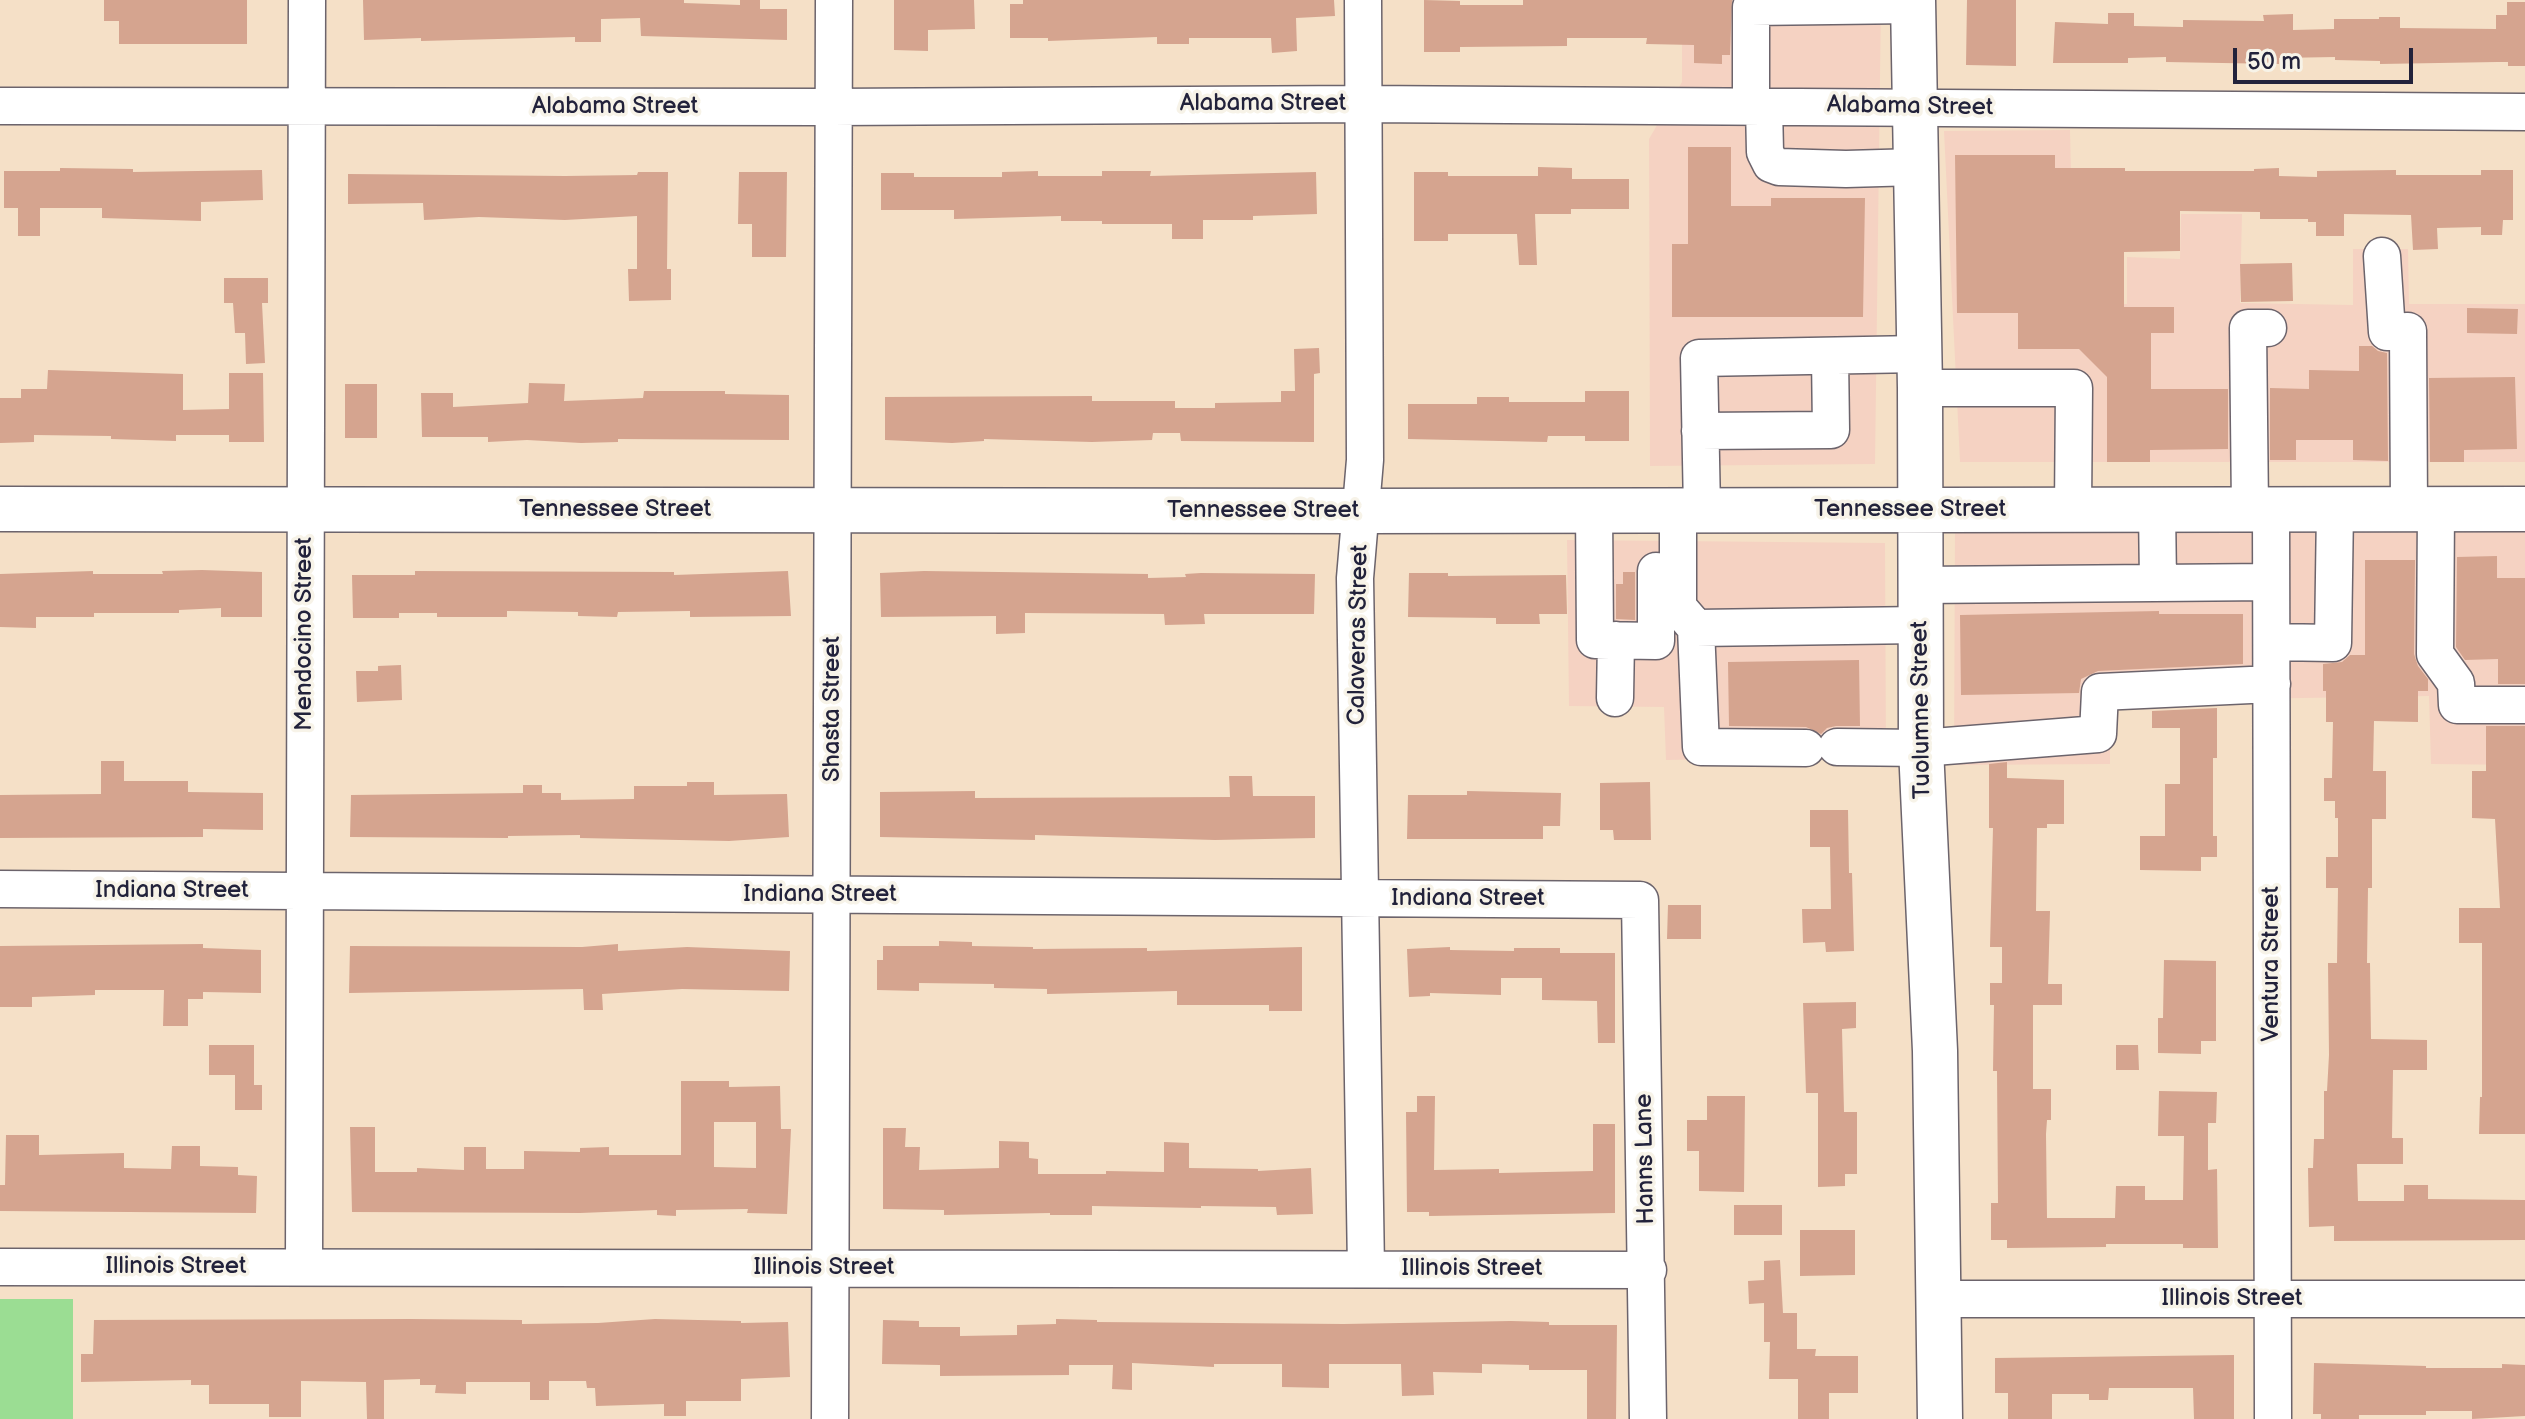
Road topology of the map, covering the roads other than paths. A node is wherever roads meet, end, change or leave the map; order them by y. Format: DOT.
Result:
graph roads {
  1 [pos="307,0"];
  2 [pos="834,0"];
  3 [pos="1363,0"];
  4 [pos="1914,3"];
  5 [pos="1363,104"];
  6 [pos="0,106"];
  7 [pos="307,106"];
  8 [pos="1757,106"];
  9 [pos="832,107"];
  10 [pos="1916,108"];
  11 [pos="2525,112"];
  12 [pos="1917,167"];
  13 [pos="2382,256"];
  14 [pos="2268,328"];
  15 [pos="1830,356"];
  16 [pos="1919,371"];
  17 [pos="1700,431"];
  18 [pos="0,509"];
  19 [pos="1594,509"];
  20 [pos="2073,509"];
  21 [pos="2157,509"];
  22 [pos="2261,509"];
  23 [pos="2335,509"];
  24 [pos="2422,509"];
  25 [pos="2525,509"];
  26 [pos="306,510"];
  27 [pos="1678,510"];
  28 [pos="1919,510"];
  29 [pos="833,511"];
  30 [pos="1362,511"];
  31 [pos="2158,582"];
  32 [pos="2271,582"];
  33 [pos="1920,605"];
  34 [pos="1696,628"];
  35 [pos="1616,640"];
  36 [pos="2272,642"];
  37 [pos="2272,684"];
  38 [pos="1615,698"];
  39 [pos="2525,705"];
  40 [pos="1921,748"];
  41 [pos="0,889"];
  42 [pos="305,892"];
  43 [pos="832,895"];
  44 [pos="1360,898"];
  45 [pos="1640,900"];
  46 [pos="0,1267"];
  47 [pos="304,1267"];
  48 [pos="831,1269"];
  49 [pos="1366,1269"];
  50 [pos="1648,1270"];
  51 [pos="1939,1299"];
  52 [pos="2273,1299"];
  53 [pos="2525,1299"];
  54 [pos="830,1419"];
  55 [pos="1648,1419"];
  56 [pos="1940,1419"];
  57 [pos="2273,1419"];
  1 -- 7 [label="street, Mendocino Street"];
  2 -- 9 [label="street, Shasta Street"];
  3 -- 5 [label="street, Calaveras Street"];
  4 -- 8 [label="street"];
  4 -- 10 [label="main road, Tuolumne Street"];
  5 -- 8 [label="street, Alabama Street"];
  5 -- 9 [label="street, Alabama Street"];
  5 -- 30 [label="street, Calaveras Street"];
  6 -- 7 [label="street, Alabama Street"];
  7 -- 9 [label="street, Alabama Street"];
  7 -- 26 [label="street, Mendocino Street"];
  8 -- 10 [label="street, Alabama Street"];
  8 -- 12 [label="street"];
  9 -- 29 [label="street, Shasta Street"];
  10 -- 11 [label="street, Alabama Street"];
  10 -- 12 [label="main road, Tuolumne Street"];
  12 -- 16 [label="main road, Tuolumne Street"];
  13 -- 24 [label="street"];
  14 -- 22 [label="street, Ventura Street"];
  15 -- 16 [label="street"];
  15 -- 17 [label="street"];
  15 -- 17 [label="street"];
  16 -- 20 [label="street"];
  16 -- 28 [label="main road, Tuolumne Street"];
  17 -- 27 [label="street"];
  18 -- 26 [label="main road, Tennessee Street"];
  19 -- 27 [label="main road, Tennessee Street"];
  19 -- 30 [label="main road, Tennessee Street"];
  19 -- 35 [label="street"];
  20 -- 21 [label="main road, Tennessee Street"];
  20 -- 28 [label="main road, Tennessee Street"];
  21 -- 22 [label="main road, Tennessee Street"];
  21 -- 31 [label="street"];
  22 -- 23 [label="main road, Tennessee Street"];
  22 -- 32 [label="street, Ventura Street"];
  23 -- 24 [label="main road, Tennessee Street"];
  23 -- 36 [label="street"];
  24 -- 25 [label="main road, Tennessee Street"];
  24 -- 39 [label="street"];
  26 -- 29 [label="main road, Tennessee Street"];
  26 -- 42 [label="street, Mendocino Street"];
  27 -- 28 [label="main road, Tennessee Street"];
  27 -- 34 [label="street"];
  27 -- 35 [label="street"];
  28 -- 33 [label="main road, Tuolumne Street"];
  29 -- 30 [label="main road, Tennessee Street"];
  29 -- 43 [label="street, Shasta Street"];
  30 -- 44 [label="street, Calaveras Street"];
  31 -- 32 [label="street"];
  31 -- 33 [label="street"];
  32 -- 36 [label="street, Ventura Street"];
  33 -- 34 [label="street"];
  33 -- 40 [label="main road, Tuolumne Street"];
  34 -- 40 [label="street"];
  35 -- 38 [label="street"];
  36 -- 37 [label="street, Ventura Street"];
  37 -- 40 [label="street"];
  37 -- 52 [label="street, Ventura Street"];
  40 -- 51 [label="main road, Tuolumne Street"];
  41 -- 42 [label="street, Indiana Street"];
  42 -- 43 [label="street, Indiana Street"];
  42 -- 47 [label="street, Mendocino Street"];
  43 -- 44 [label="street, Indiana Street"];
  43 -- 48 [label="street, Shasta Street"];
  44 -- 45 [label="street, Indiana Street"];
  44 -- 49 [label="street, Calaveras Street"];
  45 -- 50 [label="street, Hanns Lane"];
  46 -- 47 [label="street, Illinois Street"];
  47 -- 48 [label="street, Illinois Street"];
  48 -- 49 [label="street, Illinois Street"];
  48 -- 54 [label="street, Shasta Street"];
  49 -- 50 [label="street, Illinois Street"];
  50 -- 55 [label="street, Hanns Lane"];
  51 -- 52 [label="street, Illinois Street"];
  51 -- 56 [label="main road, Tuolumne Street"];
  52 -- 53 [label="street, Illinois Street"];
  52 -- 57 [label="street, Ventura Street"];
}
